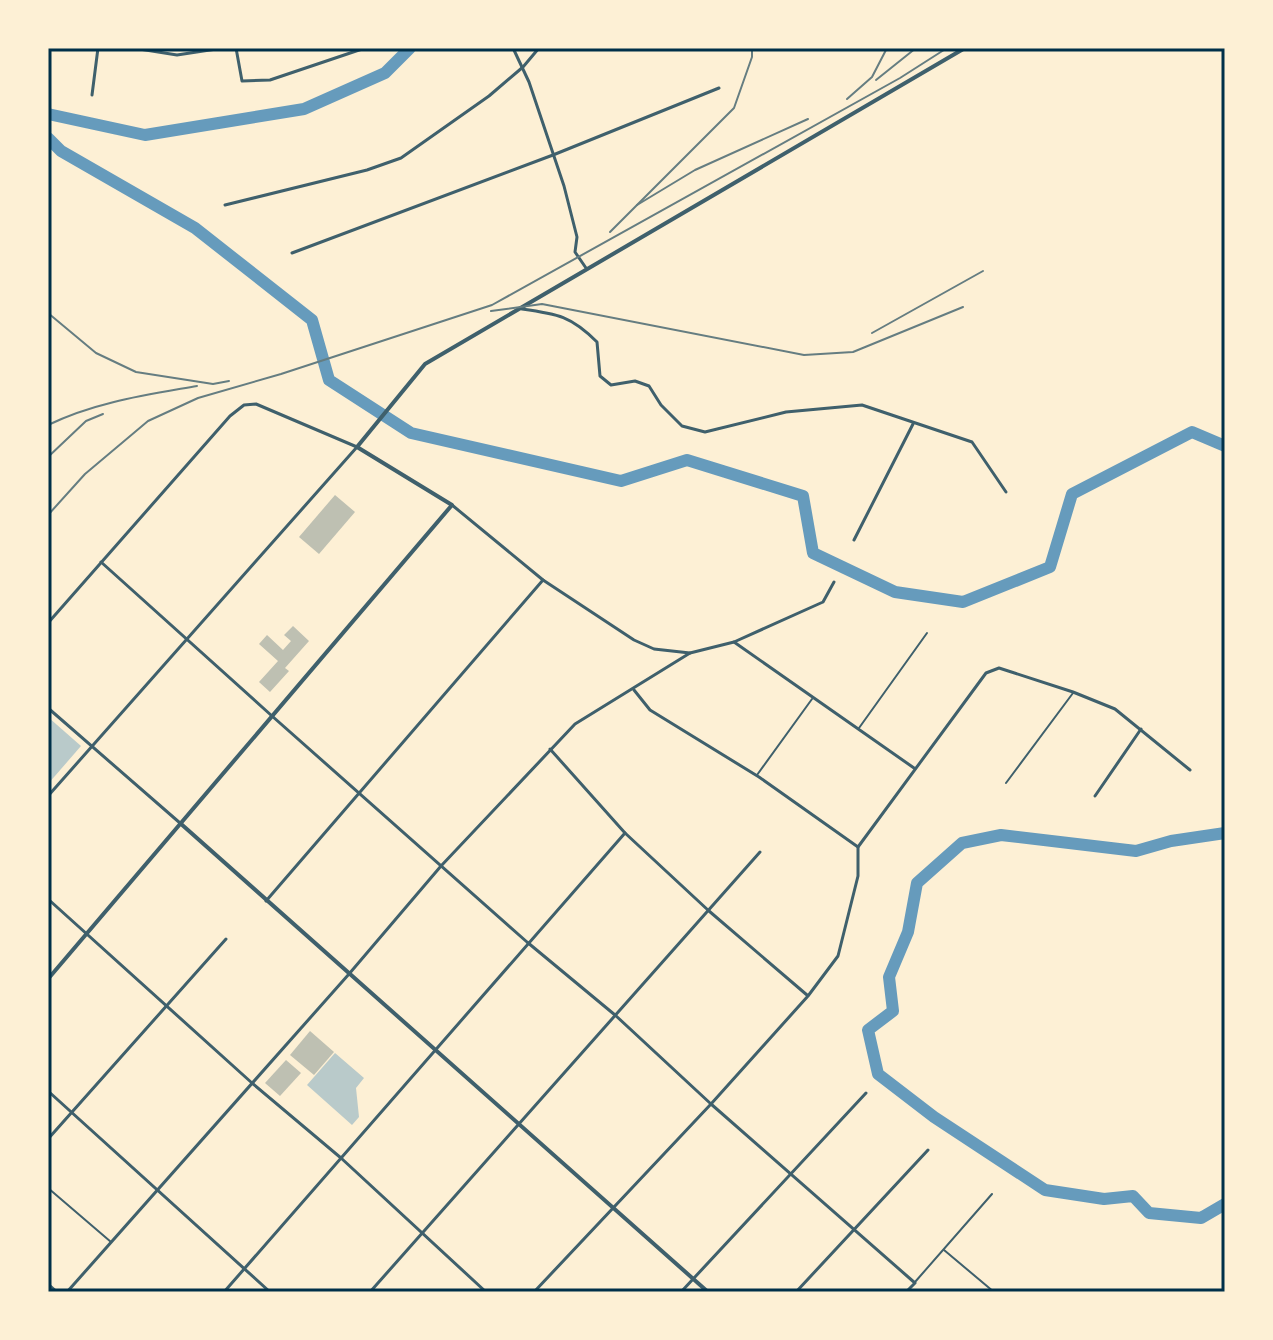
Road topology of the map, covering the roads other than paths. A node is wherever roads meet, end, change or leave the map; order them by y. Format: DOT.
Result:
graph roads {
  1 [pos="98,48"];
  2 [pos="133,48"];
  3 [pos="223,48"];
  4 [pos="236,48"];
  5 [pos="365,48"];
  6 [pos="513,48"];
  7 [pos="539,48"];
  8 [pos="965,48"];
  9 [pos="523,67"];
  10 [pos="719,88"];
  11 [pos="92,95"];
  12 [pos="553,155"];
  13 [pos="225,205"];
  14 [pos="292,253"];
  15 [pos="586,268"];
  16 [pos="519,308"];
  17 [pos="913,424"];
  18 [pos="357,447"];
  19 [pos="1006,492"];
  20 [pos="452,505"];
  21 [pos="854,540"];
  22 [pos="101,562"];
  23 [pos="543,580"];
  24 [pos="834,582"];
  25 [pos="48,623"];
  26 [pos="927,633"];
  27 [pos="187,640"];
  28 [pos="734,642"];
  29 [pos="690,653"];
  30 [pos="634,690"];
  31 [pos="1073,692"];
  32 [pos="814,698"];
  33 [pos="48,708"];
  34 [pos="272,716"];
  35 [pos="859,729"];
  36 [pos="1141,729"];
  37 [pos="92,746"];
  38 [pos="550,749"];
  39 [pos="914,768"];
  40 [pos="1190,770"];
  41 [pos="756,776"];
  42 [pos="1006,783"];
  43 [pos="359,793"];
  44 [pos="48,796"];
  45 [pos="1095,796"];
  46 [pos="180,823"];
  47 [pos="625,833"];
  48 [pos="858,847"];
  49 [pos="760,852"];
  50 [pos="441,866"];
  51 [pos="48,899"];
  52 [pos="266,901"];
  53 [pos="709,911"];
  54 [pos="87,933"];
  55 [pos="226,939"];
  56 [pos="527,942"];
  57 [pos="349,974"];
  58 [pos="48,979"];
  59 [pos="808,996"];
  60 [pos="167,1005"];
  61 [pos="615,1015"];
  62 [pos="435,1049"];
  63 [pos="252,1083"];
  64 [pos="48,1091"];
  65 [pos="866,1093"];
  66 [pos="711,1104"];
  67 [pos="72,1113"];
  68 [pos="520,1124"];
  69 [pos="48,1139"];
  70 [pos="928,1150"];
  71 [pos="341,1158"];
  72 [pos="791,1174"];
  73 [pos="48,1188"];
  74 [pos="157,1190"];
  75 [pos="992,1194"];
  76 [pos="613,1207"];
  77 [pos="855,1230"];
  78 [pos="420,1232"];
  79 [pos="112,1242"];
  80 [pos="944,1249"];
  81 [pos="245,1269"];
  82 [pos="694,1279"];
  83 [pos="915,1283"];
  84 [pos="48,1284"];
  85 [pos="57,1292"];
  86 [pos="67,1292"];
  87 [pos="224,1292"];
  88 [pos="270,1292"];
  89 [pos="370,1292"];
  90 [pos="486,1292"];
  91 [pos="534,1292"];
  92 [pos="681,1292"];
  93 [pos="708,1292"];
  94 [pos="796,1292"];
  95 [pos="906,1292"];
  96 [pos="994,1292"];
  1 -- 11 [label="street"];
  2 -- 3 [label="street"];
  4 -- 5 [label="street"];
  6 -- 9 [label="street"];
  7 -- 9 [label="street"];
  8 -- 15 [label="street"];
  9 -- 12 [label="street"];
  9 -- 13 [label="street"];
  10 -- 12 [label="street"];
  12 -- 14 [label="street"];
  12 -- 15 [label="street"];
  15 -- 16 [label="street"];
  16 -- 17 [label="street"];
  16 -- 18 [label="street"];
  17 -- 19 [label="street"];
  17 -- 21 [label="street"];
  18 -- 20 [label="street"];
  18 -- 22 [label="street"];
  18 -- 27 [label="street"];
  20 -- 23 [label="street"];
  20 -- 34 [label="street"];
  22 -- 25 [label="street"];
  22 -- 27 [label="street"];
  23 -- 29 [label="street"];
  23 -- 43 [label="street"];
  24 -- 28 [label="street"];
  26 -- 35 [label="lane"];
  27 -- 34 [label="street"];
  27 -- 37 [label="street"];
  28 -- 29 [label="street"];
  28 -- 32 [label="street"];
  29 -- 30 [label="street"];
  30 -- 38 [label="street"];
  30 -- 41 [label="street"];
  31 -- 36 [label="street"];
  31 -- 39 [label="street"];
  31 -- 42 [label="lane"];
  32 -- 35 [label="street"];
  32 -- 41 [label="lane"];
  33 -- 37 [label="street"];
  34 -- 43 [label="street"];
  34 -- 46 [label="street"];
  35 -- 39 [label="street"];
  36 -- 40 [label="street"];
  36 -- 45 [label="street"];
  37 -- 44 [label="street"];
  37 -- 46 [label="street"];
  38 -- 47 [label="street"];
  38 -- 50 [label="street"];
  39 -- 48 [label="street"];
  41 -- 48 [label="street"];
  43 -- 50 [label="street"];
  43 -- 52 [label="street"];
  46 -- 52 [label="street"];
  46 -- 54 [label="street"];
  47 -- 53 [label="street"];
  47 -- 56 [label="street"];
  48 -- 59 [label="street"];
  49 -- 53 [label="street"];
  50 -- 56 [label="street"];
  50 -- 57 [label="street"];
  51 -- 54 [label="street"];
  52 -- 57 [label="street"];
  53 -- 59 [label="street"];
  53 -- 61 [label="street"];
  54 -- 58 [label="street"];
  54 -- 60 [label="street"];
  55 -- 60 [label="street"];
  56 -- 61 [label="street"];
  56 -- 62 [label="street"];
  57 -- 62 [label="street"];
  57 -- 63 [label="street"];
  59 -- 66 [label="street"];
  60 -- 63 [label="street"];
  60 -- 67 [label="street"];
  61 -- 66 [label="street"];
  61 -- 68 [label="street"];
  62 -- 68 [label="street"];
  62 -- 71 [label="street"];
  63 -- 71 [label="street"];
  63 -- 74 [label="street"];
  64 -- 67 [label="street"];
  65 -- 72 [label="street"];
  66 -- 72 [label="street"];
  66 -- 76 [label="street"];
  67 -- 69 [label="street"];
  67 -- 74 [label="street"];
  68 -- 76 [label="street"];
  68 -- 78 [label="street"];
  70 -- 77 [label="street"];
  71 -- 78 [label="street"];
  71 -- 81 [label="street"];
  72 -- 77 [label="street"];
  72 -- 82 [label="street"];
  73 -- 79 [label="lane"];
  74 -- 79 [label="street"];
  74 -- 81 [label="street"];
  75 -- 80 [label="lane"];
  76 -- 82 [label="street"];
  76 -- 91 [label="street"];
  77 -- 83 [label="street"];
  77 -- 94 [label="street"];
  78 -- 89 [label="street"];
  78 -- 90 [label="street"];
  79 -- 86 [label="street"];
  80 -- 83 [label="lane"];
  80 -- 96 [label="lane"];
  81 -- 87 [label="street"];
  81 -- 88 [label="street"];
  82 -- 92 [label="street"];
  82 -- 93 [label="street"];
  83 -- 95 [label="street"];
  84 -- 85 [label="street"];
}
